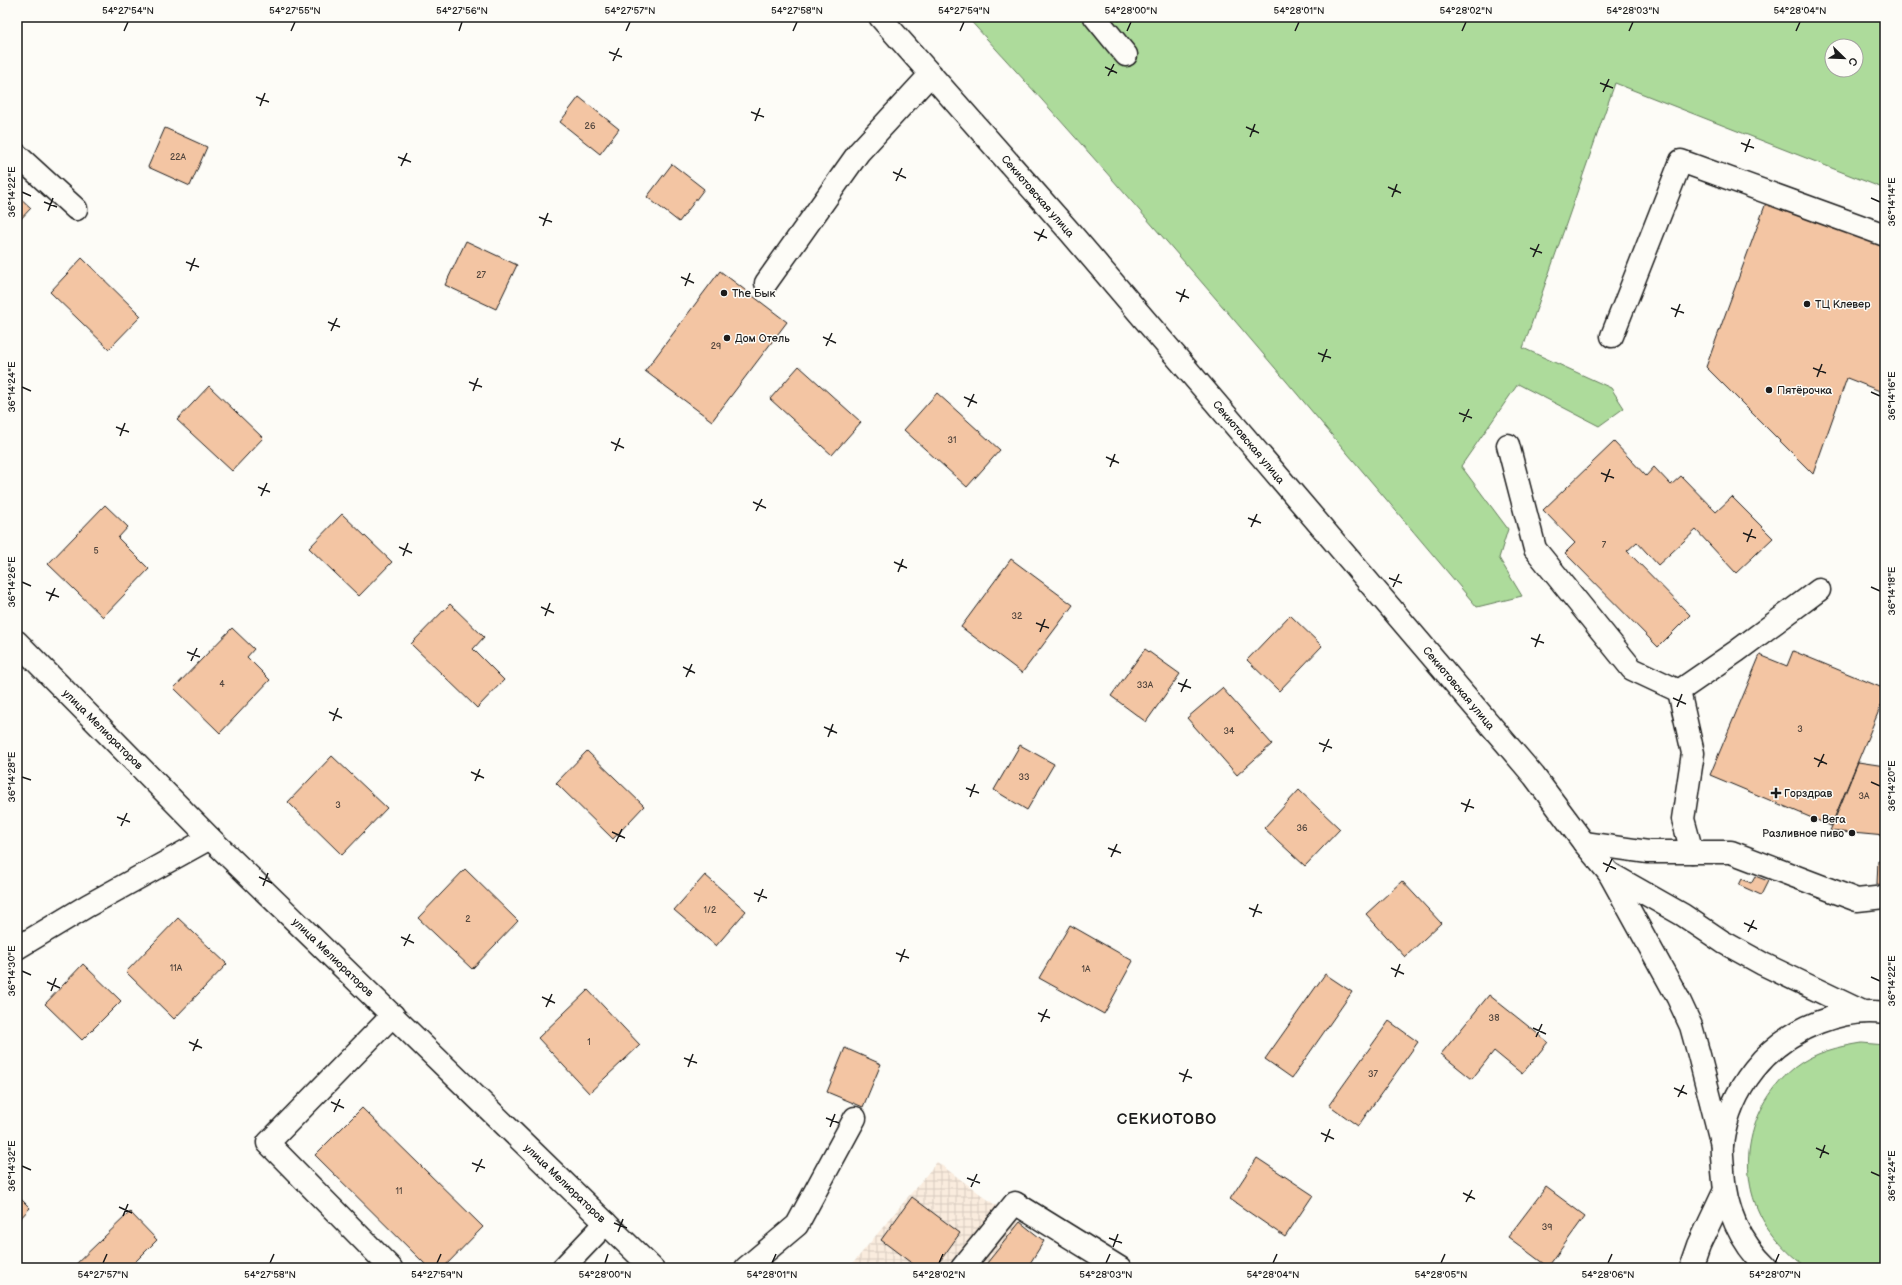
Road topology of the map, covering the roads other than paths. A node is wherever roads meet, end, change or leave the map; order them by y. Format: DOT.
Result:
graph roads {
  1 [pos="880,17"];
  2 [pos="1095,17"];
  3 [pos="1126,55"];
  4 [pos="931,74"];
  5 [pos="17,155"];
  6 [pos="76,209"];
  7 [pos="1885,236"];
  8 [pos="766,283"];
  9 [pos="1612,336"];
  10 [pos="1508,445"];
  11 [pos="1819,590"];
  12 [pos="19,650"];
  13 [pos="1679,692"];
  14 [pos="210,838"];
  15 [pos="1584,843"];
  16 [pos="1692,852"];
  17 [pos="1610,873"];
  18 [pos="1885,898"];
  19 [pos="17,948"];
  20 [pos="1878,1012"];
  21 [pos="393,1015"];
  22 [pos="855,1118"];
  23 [pos="1722,1145"];
  24 [pos="1724,1192"];
  25 [pos="606,1223"];
  26 [pos="391,1268"];
  27 [pos="563,1268"];
  28 [pos="652,1268"];
  29 [pos="746,1268"];
  30 [pos="962,1268"];
  31 [pos="1120,1268"];
  32 [pos="1691,1268"];
  33 [pos="1767,1268"];
  1 -- 4 [label="main road, Секиотовская улица"];
  2 -- 3 [label="main road"];
  4 -- 8 [label="main road"];
  4 -- 15 [label="main road, Секиотовская улица"];
  5 -- 6 [label="main road"];
  7 -- 9 [label="main road"];
  10 -- 13 [label="main road"];
  11 -- 13 [label="main road"];
  12 -- 14 [label="main road, улица Мелиораторов"];
  13 -- 16 [label="main road"];
  14 -- 19 [label="main road"];
  14 -- 21 [label="main road, улица Мелиораторов"];
  15 -- 16 [label="main road"];
  15 -- 17 [label="main road, Секиотовская улица"];
  16 -- 18 [label="main road"];
  17 -- 20 [label="main road"];
  17 -- 23 [label="main road"];
  20 -- 23 [label="main road"];
  21 -- 25 [label="main road, улица Мелиораторов"];
  21 -- 26 [label="main road"];
  22 -- 29 [label="main road"];
  23 -- 24 [label="main road"];
  24 -- 32 [label="main road"];
  24 -- 33 [label="main road"];
  25 -- 27 [label="main road"];
  25 -- 28 [label="main road, улица Мелиораторов"];
  30 -- 31 [label="main road"];
}
